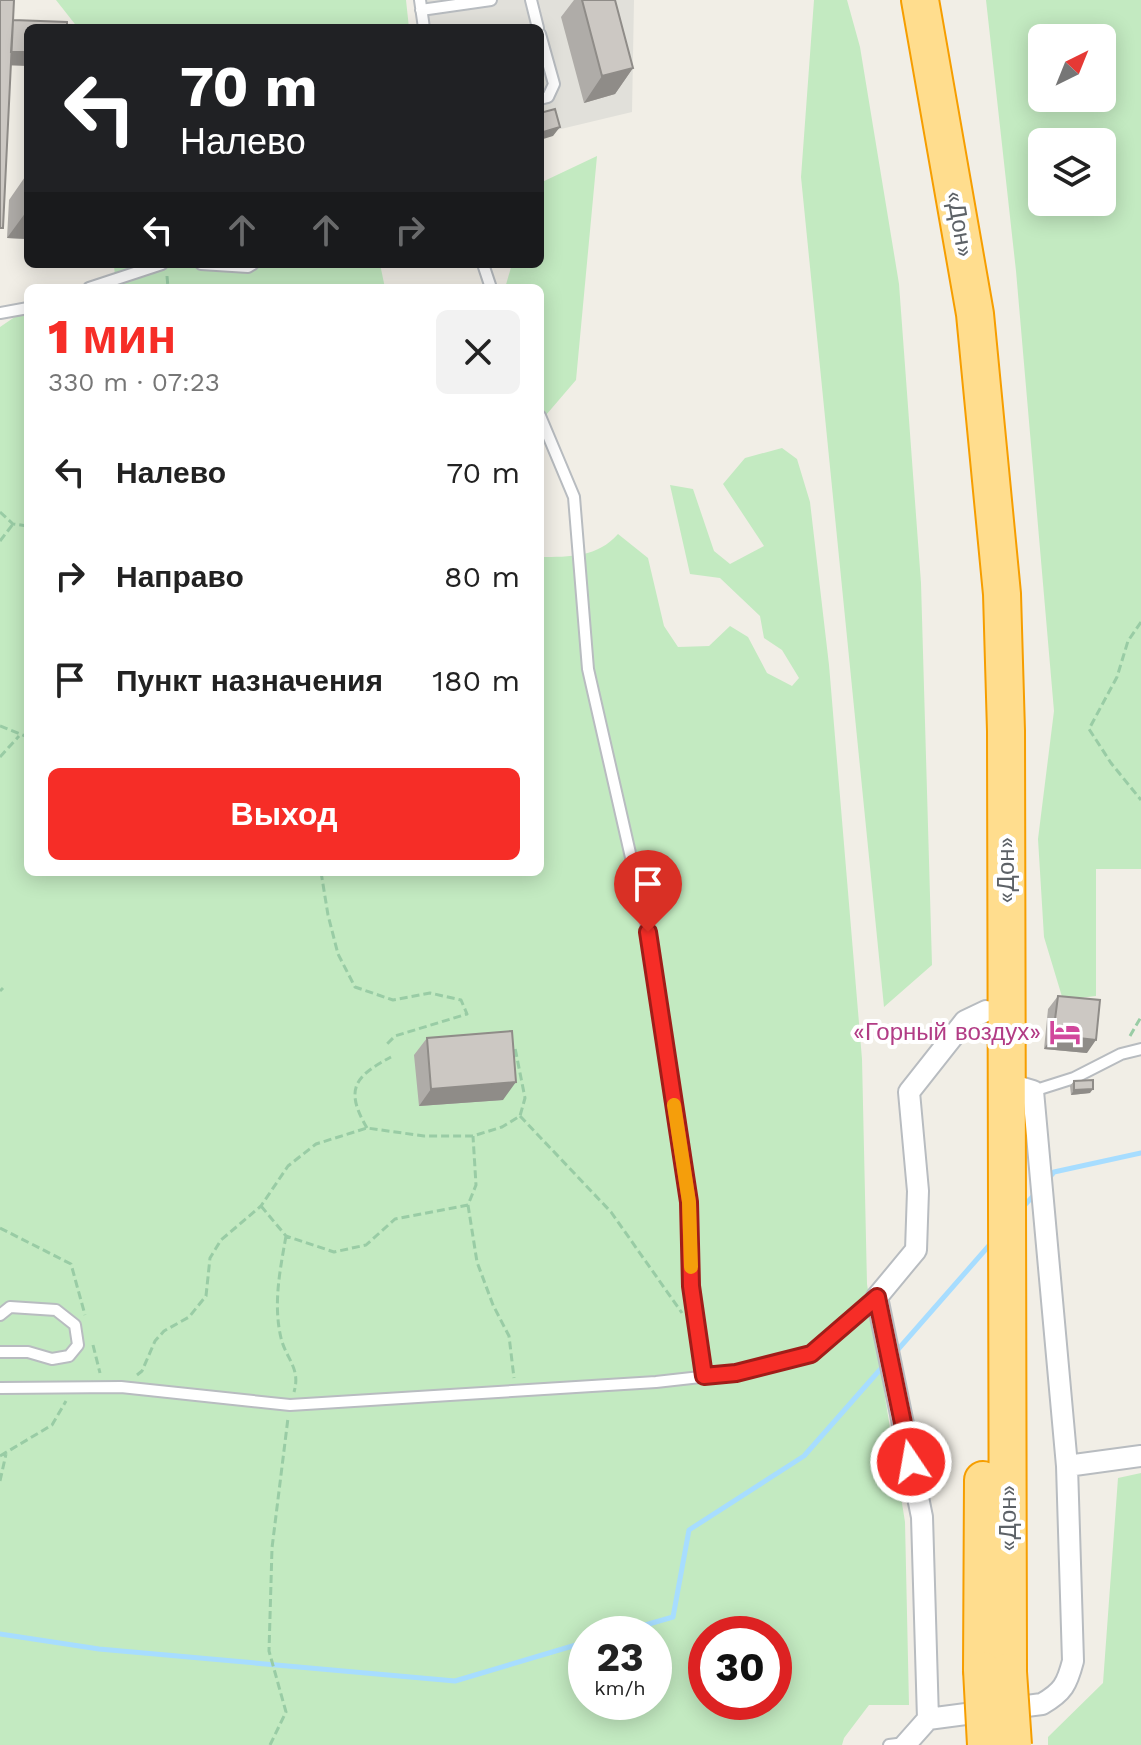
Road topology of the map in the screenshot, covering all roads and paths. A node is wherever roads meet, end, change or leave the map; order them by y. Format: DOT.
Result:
graph roads {
  1 [pos="491,0"];
  2 [pos="531,0"];
  3 [pos="898,0"];
  4 [pos="920,0"];
  5 [pos="421,5"];
  6 [pos="537,24"];
  7 [pos="544,48"];
  8 [pos="544,98"];
  9 [pos="150,268"];
  10 [pos="101,284"];
  11 [pos="24,309"];
  12 [pos="0,313"];
  13 [pos="544,426"];
  14 [pos="0,512"];
  15 [pos="13,524"];
  16 [pos="24,525"];
  17 [pos="0,541"];
  18 [pos="1141,622"];
  19 [pos="0,726"];
  20 [pos="21,735"];
  21 [pos="24,736"];
  22 [pos="0,757"];
  23 [pos="1141,800"];
  24 [pos="322,876"];
  25 [pos="986,1011"];
  26 [pos="1141,1017"];
  27 [pos="386,1045"];
  28 [pos="515,1048"];
  29 [pos="1141,1049"];
  30 [pos="1121,1054"];
  31 [pos="391,1057"];
  32 [pos="1019,1087"];
  33 [pos="520,1116"];
  34 [pos="367,1128"];
  35 [pos="473,1136"];
  36 [pos="468,1205"];
  37 [pos="261,1206"];
  38 [pos="0,1228"];
  39 [pos="286,1236"];
  40 [pos="877,1297"];
  41 [pos="0,1315"];
  42 [pos="87,1325"];
  43 [pos="698,1328"];
  44 [pos="91,1341"];
  45 [pos="0,1352"];
  46 [pos="704,1376"];
  47 [pos="73,1387"];
  48 [pos="104,1387"];
  49 [pos="121,1387"];
  50 [pos="0,1388"];
  51 [pos="516,1391"];
  52 [pos="290,1405"];
  53 [pos="6,1454"];
  54 [pos="0,1456"];
  55 [pos="1141,1456"];
  56 [pos="1067,1466"];
  57 [pos="0,1481"];
  58 [pos="995,1671"];
  59 [pos="928,1719"];
  60 [pos="900,1744"];
  61 [pos="270,1745"];
  62 [pos="986,1745"];
  63 [pos="1013,1745"];
  1 -- 5 [label="lane"];
  2 -- 6 [label="lane"];
  3 -- 25 [label="highway, «Дон»"];
  4 -- 32 [label="highway, «Дон»"];
  7 -- 8 [label="lane"];
  9 -- 10 [label="lane"];
  11 -- 12 [label="lane"];
  13 -- 43 [label="lane"];
  14 -- 15 [label="path"];
  15 -- 16 [label="path"];
  15 -- 17 [label="path"];
  18 -- 23 [label="path"];
  19 -- 20 [label="path"];
  20 -- 21 [label="path"];
  20 -- 22 [label="path"];
  24 -- 27 [label="path"];
  25 -- 40 [label="street"];
  25 -- 58 [label="highway, «Дон»"];
  26 -- 30 [label="path"];
  28 -- 33 [label="path"];
  29 -- 30 [label="lane"];
  30 -- 32 [label="lane"];
  31 -- 34 [label="path"];
  32 -- 56 [label="street"];
  32 -- 58 [label="highway, «Дон»"];
  33 -- 35 [label="path"];
  33 -- 43 [label="path"];
  34 -- 35 [label="path"];
  34 -- 37 [label="path"];
  35 -- 36 [label="path"];
  36 -- 39 [label="path"];
  36 -- 51 [label="path"];
  37 -- 39 [label="path"];
  37 -- 49 [label="path"];
  38 -- 42 [label="path"];
  39 -- 52 [label="path"];
  40 -- 46 [label="lane"];
  40 -- 59 [label="street"];
  41 -- 45 [label="lane"];
  43 -- 46 [label="lane"];
  44 -- 48 [label="path"];
  46 -- 51 [label="lane"];
  47 -- 48 [label="lane"];
  47 -- 50 [label="lane"];
  47 -- 53 [label="path"];
  48 -- 49 [label="lane"];
  49 -- 52 [label="lane"];
  51 -- 52 [label="lane"];
  52 -- 61 [label="path"];
  53 -- 54 [label="path"];
  53 -- 57 [label="path"];
  55 -- 56 [label="street"];
  56 -- 59 [label="street"];
  58 -- 62 [label="highway, «Дон», bridge"];
  58 -- 63 [label="highway, «Дон», bridge"];
  59 -- 60 [label="street"];
}
